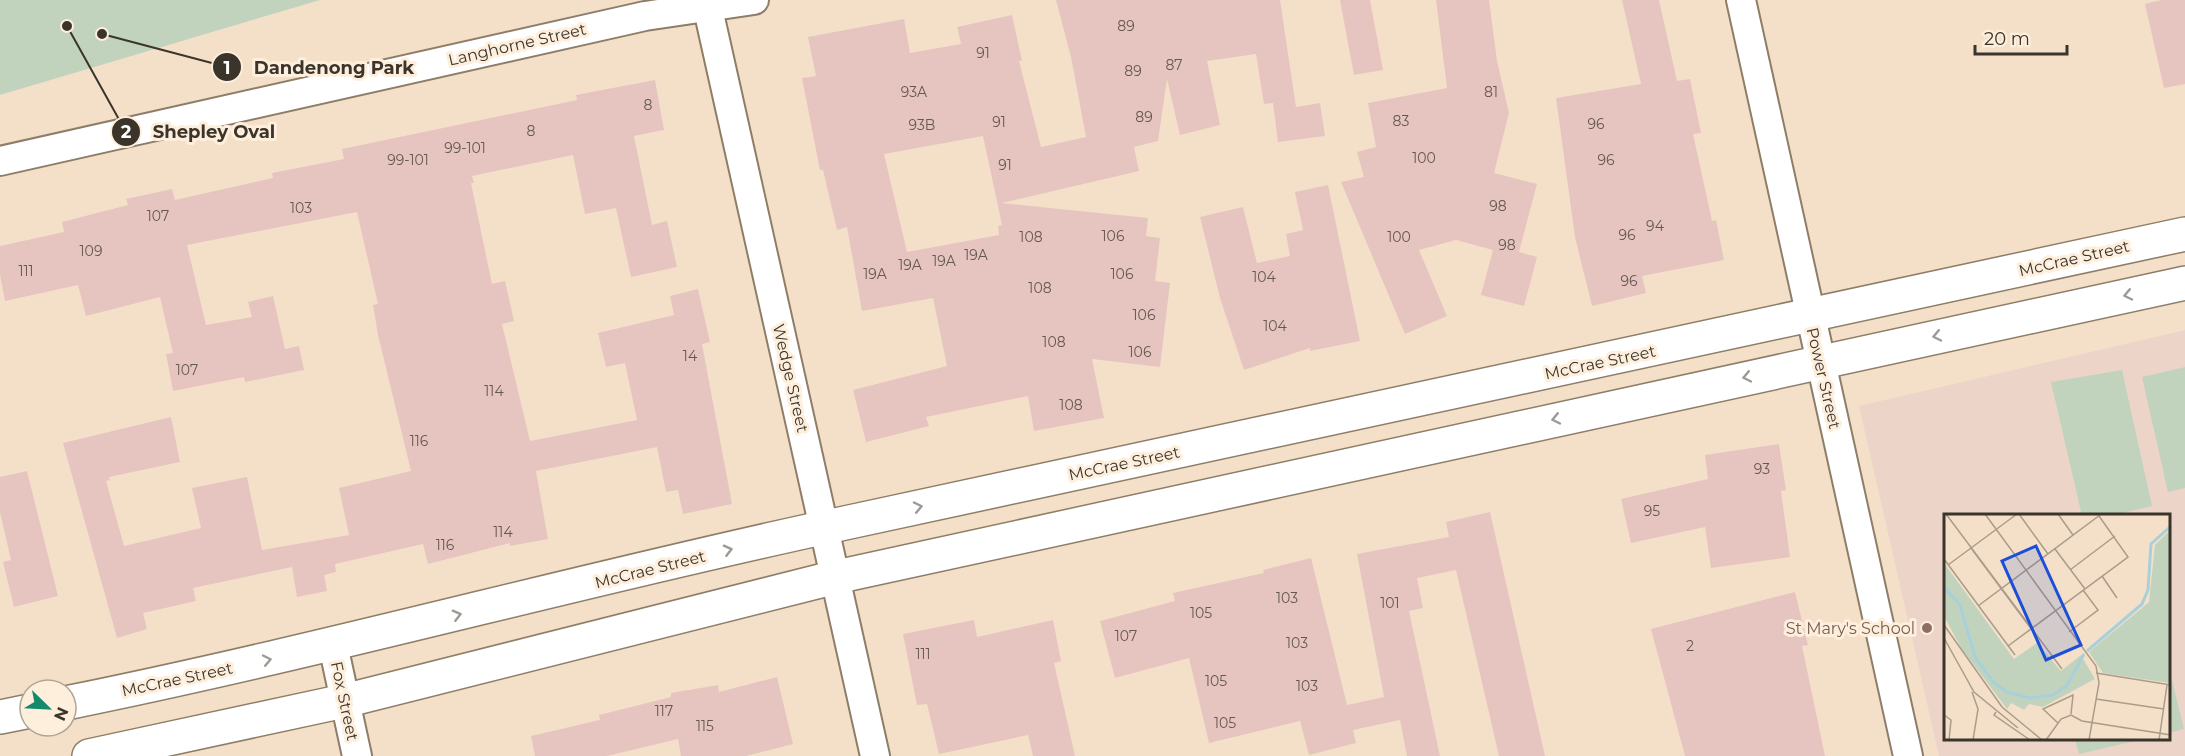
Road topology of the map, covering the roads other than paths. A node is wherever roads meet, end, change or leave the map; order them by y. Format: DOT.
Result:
graph roads {
  1 [pos="664,0"];
  2 [pos="754,0"];
  3 [pos="1741,0"];
  4 [pos="707,3"];
  5 [pos="613,23"];
  6 [pos="0,161"];
  7 [pos="2185,234"];
  8 [pos="2185,283"];
  9 [pos="1810,318"];
  10 [pos="1820,361"];
  11 [pos="824,527"];
  12 [pos="836,577"];
  13 [pos="333,645"];
  14 [pos="78,701"];
  15 [pos="345,701"];
  16 [pos="18,713"];
  17 [pos="0,717"];
  18 [pos="89,756"];
  19 [pos="357,756"];
  20 [pos="875,756"];
  21 [pos="1908,756"];
  1 -- 5 [label="street, Langhorne Street"];
  2 -- 4 [label="street, Langhorne Street"];
  3 -- 9 [label="street, Power Street"];
  4 -- 5 [label="street, Langhorne Street"];
  4 -- 11 [label="street, Wedge Street"];
  5 -- 6 [label="street, Langhorne Street"];
  7 -- 9 [label="main road, McCrae Street"];
  8 -- 10 [label="main road, one-way"];
  9 -- 10 [label="street, Power Street"];
  11 -- 9 [label="main road, McCrae Street, one-way"];
  10 -- 12 [label="main road, one-way"];
  10 -- 21 [label="street, Power Street"];
  11 -- 12 [label="street, Wedge Street"];
  13 -- 11 [label="main road, McCrae Street, one-way"];
  12 -- 15 [label="main road"];
  12 -- 20 [label="street, Wedge Street"];
  14 -- 13 [label="main road, McCrae Street, one-way"];
  13 -- 15 [label="street, Fox Street"];
  15 -- 18 [label="main road"];
  15 -- 19 [label="street, Fox Street"];
  16 -- 17 [label="main road"];
}
